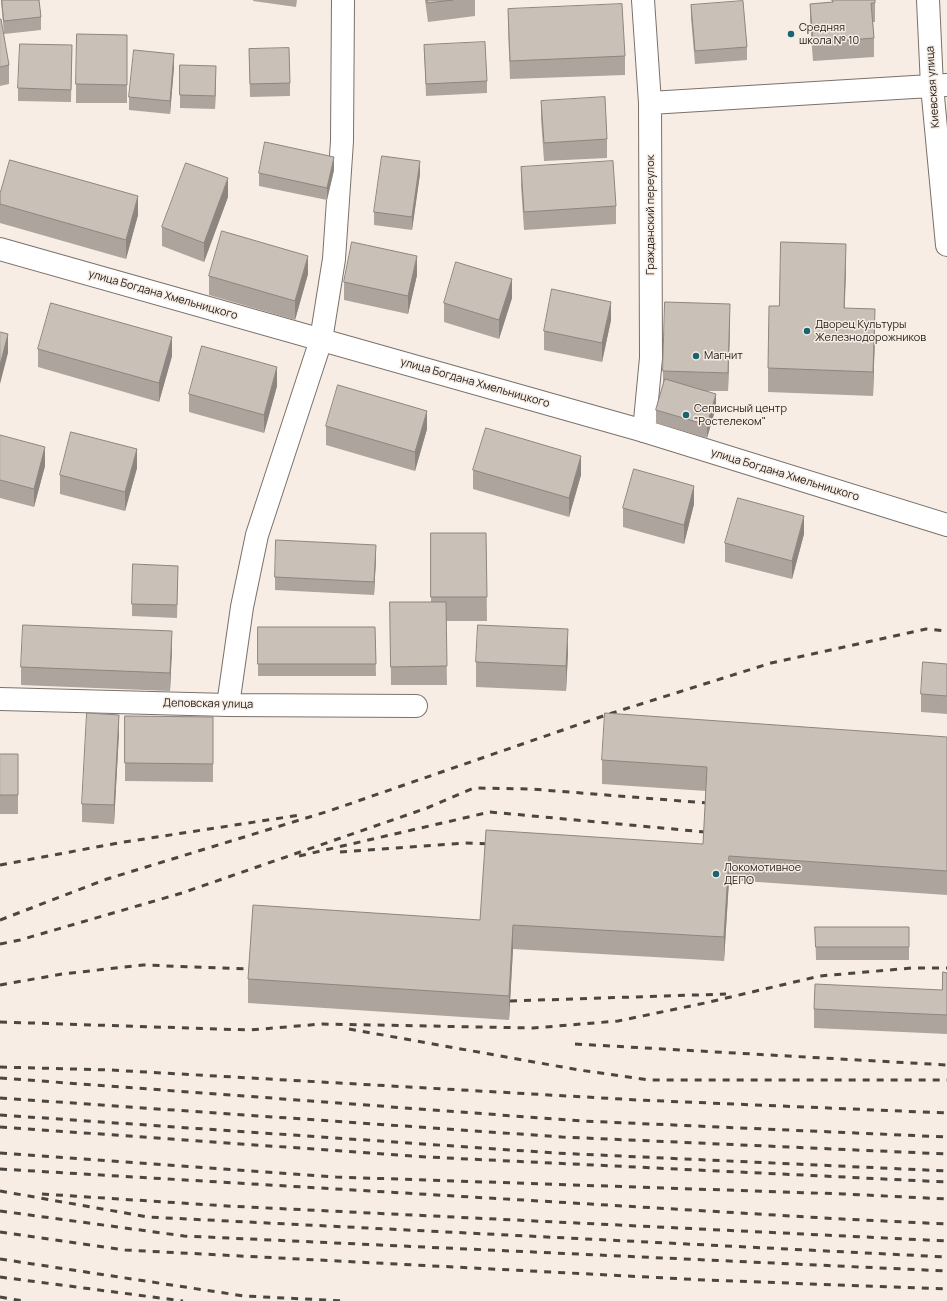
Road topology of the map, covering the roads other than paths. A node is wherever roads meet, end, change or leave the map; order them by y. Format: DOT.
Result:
graph roads {
  1 [pos="343,0"];
  2 [pos="643,0"];
  3 [pos="928,0"];
  4 [pos="939,86"];
  5 [pos="650,103"];
  6 [pos="947,246"];
  7 [pos="0,248"];
  8 [pos="321,340"];
  9 [pos="644,431"];
  10 [pos="947,525"];
  11 [pos="0,699"];
  12 [pos="228,705"];
  13 [pos="416,706"];
  1 -- 8 [label="street"];
  2 -- 5 [label="street, Гражданский переулок"];
  3 -- 4 [label="street, Киевская улица"];
  4 -- 5 [label="street"];
  4 -- 6 [label="street, Киевская улица"];
  5 -- 9 [label="street, Гражданский переулок"];
  7 -- 8 [label="street, улица Богдана Хмельницкого"];
  8 -- 9 [label="street, улица Богдана Хмельницкого"];
  8 -- 12 [label="street"];
  9 -- 10 [label="street, улица Богдана Хмельницкого"];
  11 -- 12 [label="street, Деповская улица"];
  12 -- 13 [label="street, Деповская улица"];
}
